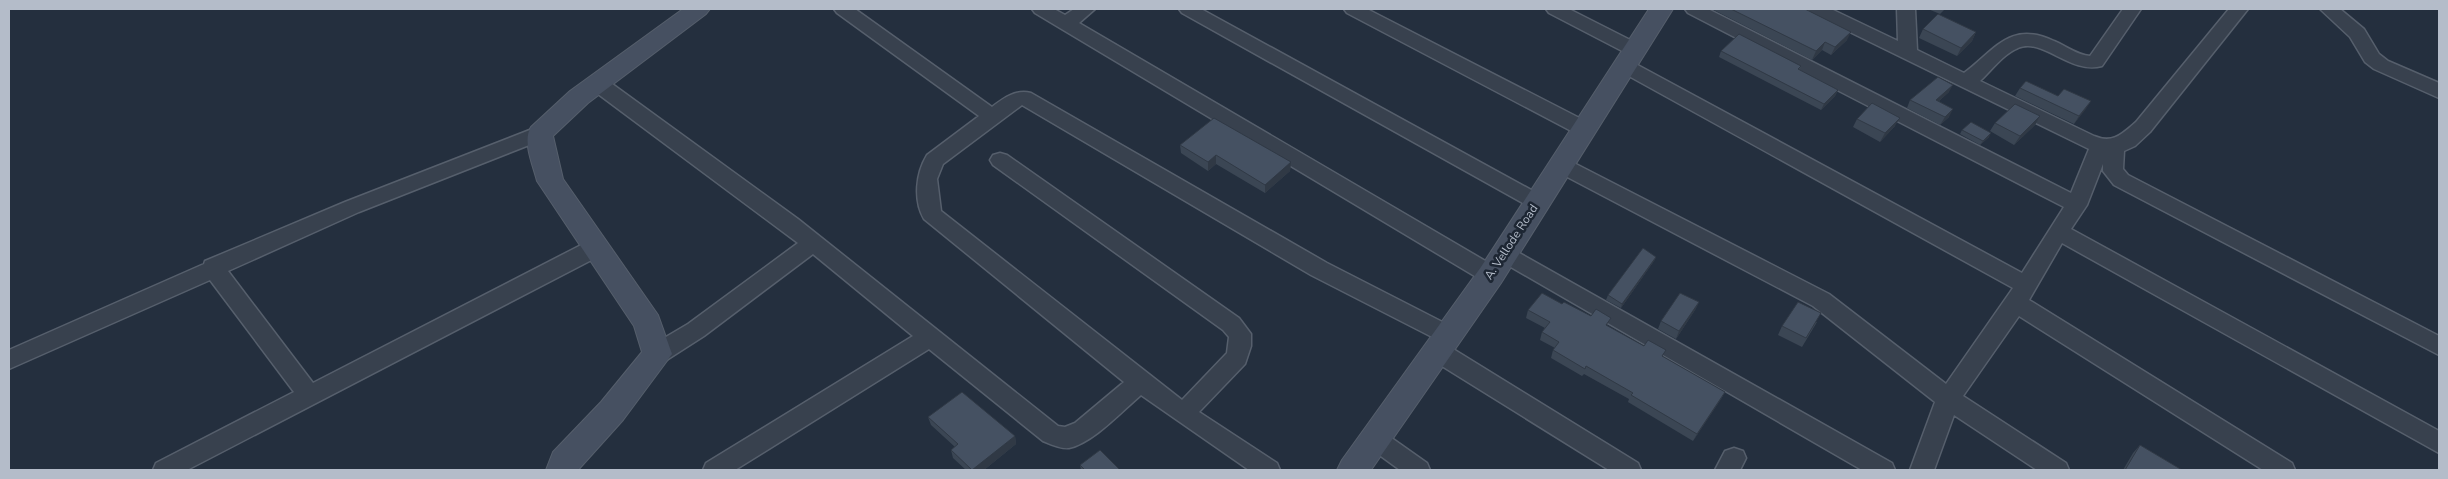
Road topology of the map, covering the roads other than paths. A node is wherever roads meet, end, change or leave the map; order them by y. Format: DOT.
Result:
graph roads {
  1 [pos="698,9"];
  2 [pos="843,9"];
  3 [pos="1041,9"];
  4 [pos="1086,9"];
  5 [pos="1188,9"];
  6 [pos="1353,9"];
  7 [pos="1555,9"];
  8 [pos="1661,9"];
  9 [pos="1694,9"];
  10 [pos="1817,9"];
  11 [pos="1906,9"];
  12 [pos="2132,9"];
  13 [pos="2239,9"];
  14 [pos="2329,9"];
  15 [pos="1066,24"];
  16 [pos="1908,53"];
  17 [pos="1630,58"];
  18 [pos="1966,81"];
  19 [pos="597,83"];
  20 [pos="2439,91"];
  21 [pos="992,116"];
  22 [pos="1584,129"];
  23 [pos="540,134"];
  24 [pos="2107,147"];
  25 [pos="1000,160"];
  26 [pos="1561,165"];
  27 [pos="1538,202"];
  28 [pos="2077,205"];
  29 [pos="2058,231"];
  30 [pos="813,243"];
  31 [pos="597,247"];
  32 [pos="1505,253"];
  33 [pos="213,267"];
  34 [pos="1491,275"];
  35 [pos="2021,294"];
  36 [pos="930,337"];
  37 [pos="1443,343"];
  38 [pos="2439,346"];
  39 [pos="657,354"];
  40 [pos="9,360"];
  41 [pos="1140,382"];
  42 [pos="309,395"];
  43 [pos="1948,398"];
  44 [pos="1183,414"];
  45 [pos="1375,439"];
  46 [pos="2439,443"];
  47 [pos="165,470"];
  48 [pos="562,470"];
  49 [pos="715,470"];
  50 [pos="1268,470"];
  51 [pos="1352,470"];
  52 [pos="1418,470"];
  53 [pos="1629,470"];
  54 [pos="1883,470"];
  55 [pos="1922,470"];
  56 [pos="2057,470"];
  57 [pos="2283,470"];
  1 -- 19 [label="street"];
  2 -- 21 [label="street"];
  3 -- 15 [label="street"];
  4 -- 15 [label="street"];
  5 -- 27 [label="street"];
  6 -- 22 [label="street"];
  7 -- 17 [label="street"];
  8 -- 17 [label="street, A. Vellode Road"];
  9 -- 28 [label="street"];
  10 -- 16 [label="street"];
  11 -- 16 [label="street"];
  12 -- 18 [label="street"];
  13 -- 24 [label="street"];
  14 -- 20 [label="street"];
  15 -- 34 [label="street"];
  16 -- 18 [label="street"];
  17 -- 22 [label="street, A. Vellode Road"];
  17 -- 35 [label="street"];
  18 -- 24 [label="street"];
  19 -- 23 [label="street"];
  19 -- 30 [label="street"];
  21 -- 37 [label="street"];
  21 -- 41 [label="street"];
  22 -- 26 [label="street, A. Vellode Road"];
  23 -- 31 [label="street"];
  23 -- 33 [label="street"];
  24 -- 28 [label="street"];
  24 -- 38 [label="street"];
  25 -- 44 [label="street"];
  26 -- 27 [label="street, A. Vellode Road"];
  26 -- 43 [label="street"];
  27 -- 32 [label="street, A. Vellode Road"];
  28 -- 29 [label="street"];
  29 -- 35 [label="street"];
  29 -- 46 [label="street"];
  30 -- 36 [label="street"];
  30 -- 39 [label="street"];
  31 -- 39 [label="street"];
  31 -- 42 [label="street"];
  32 -- 34 [label="street, A. Vellode Road"];
  32 -- 54 [label="street"];
  33 -- 40 [label="street"];
  33 -- 42 [label="street"];
  34 -- 37 [label="street, A. Vellode Road"];
  35 -- 43 [label="street"];
  35 -- 57 [label="street"];
  36 -- 41 [label="street"];
  36 -- 49 [label="street"];
  37 -- 45 [label="street, A. Vellode Road"];
  37 -- 53 [label="street"];
  39 -- 48 [label="street"];
  41 -- 44 [label="street"];
  42 -- 47 [label="street"];
  43 -- 55 [label="street"];
  43 -- 56 [label="street"];
  44 -- 50 [label="street"];
  45 -- 51 [label="street, A. Vellode Road"];
  45 -- 52 [label="street"];
}
